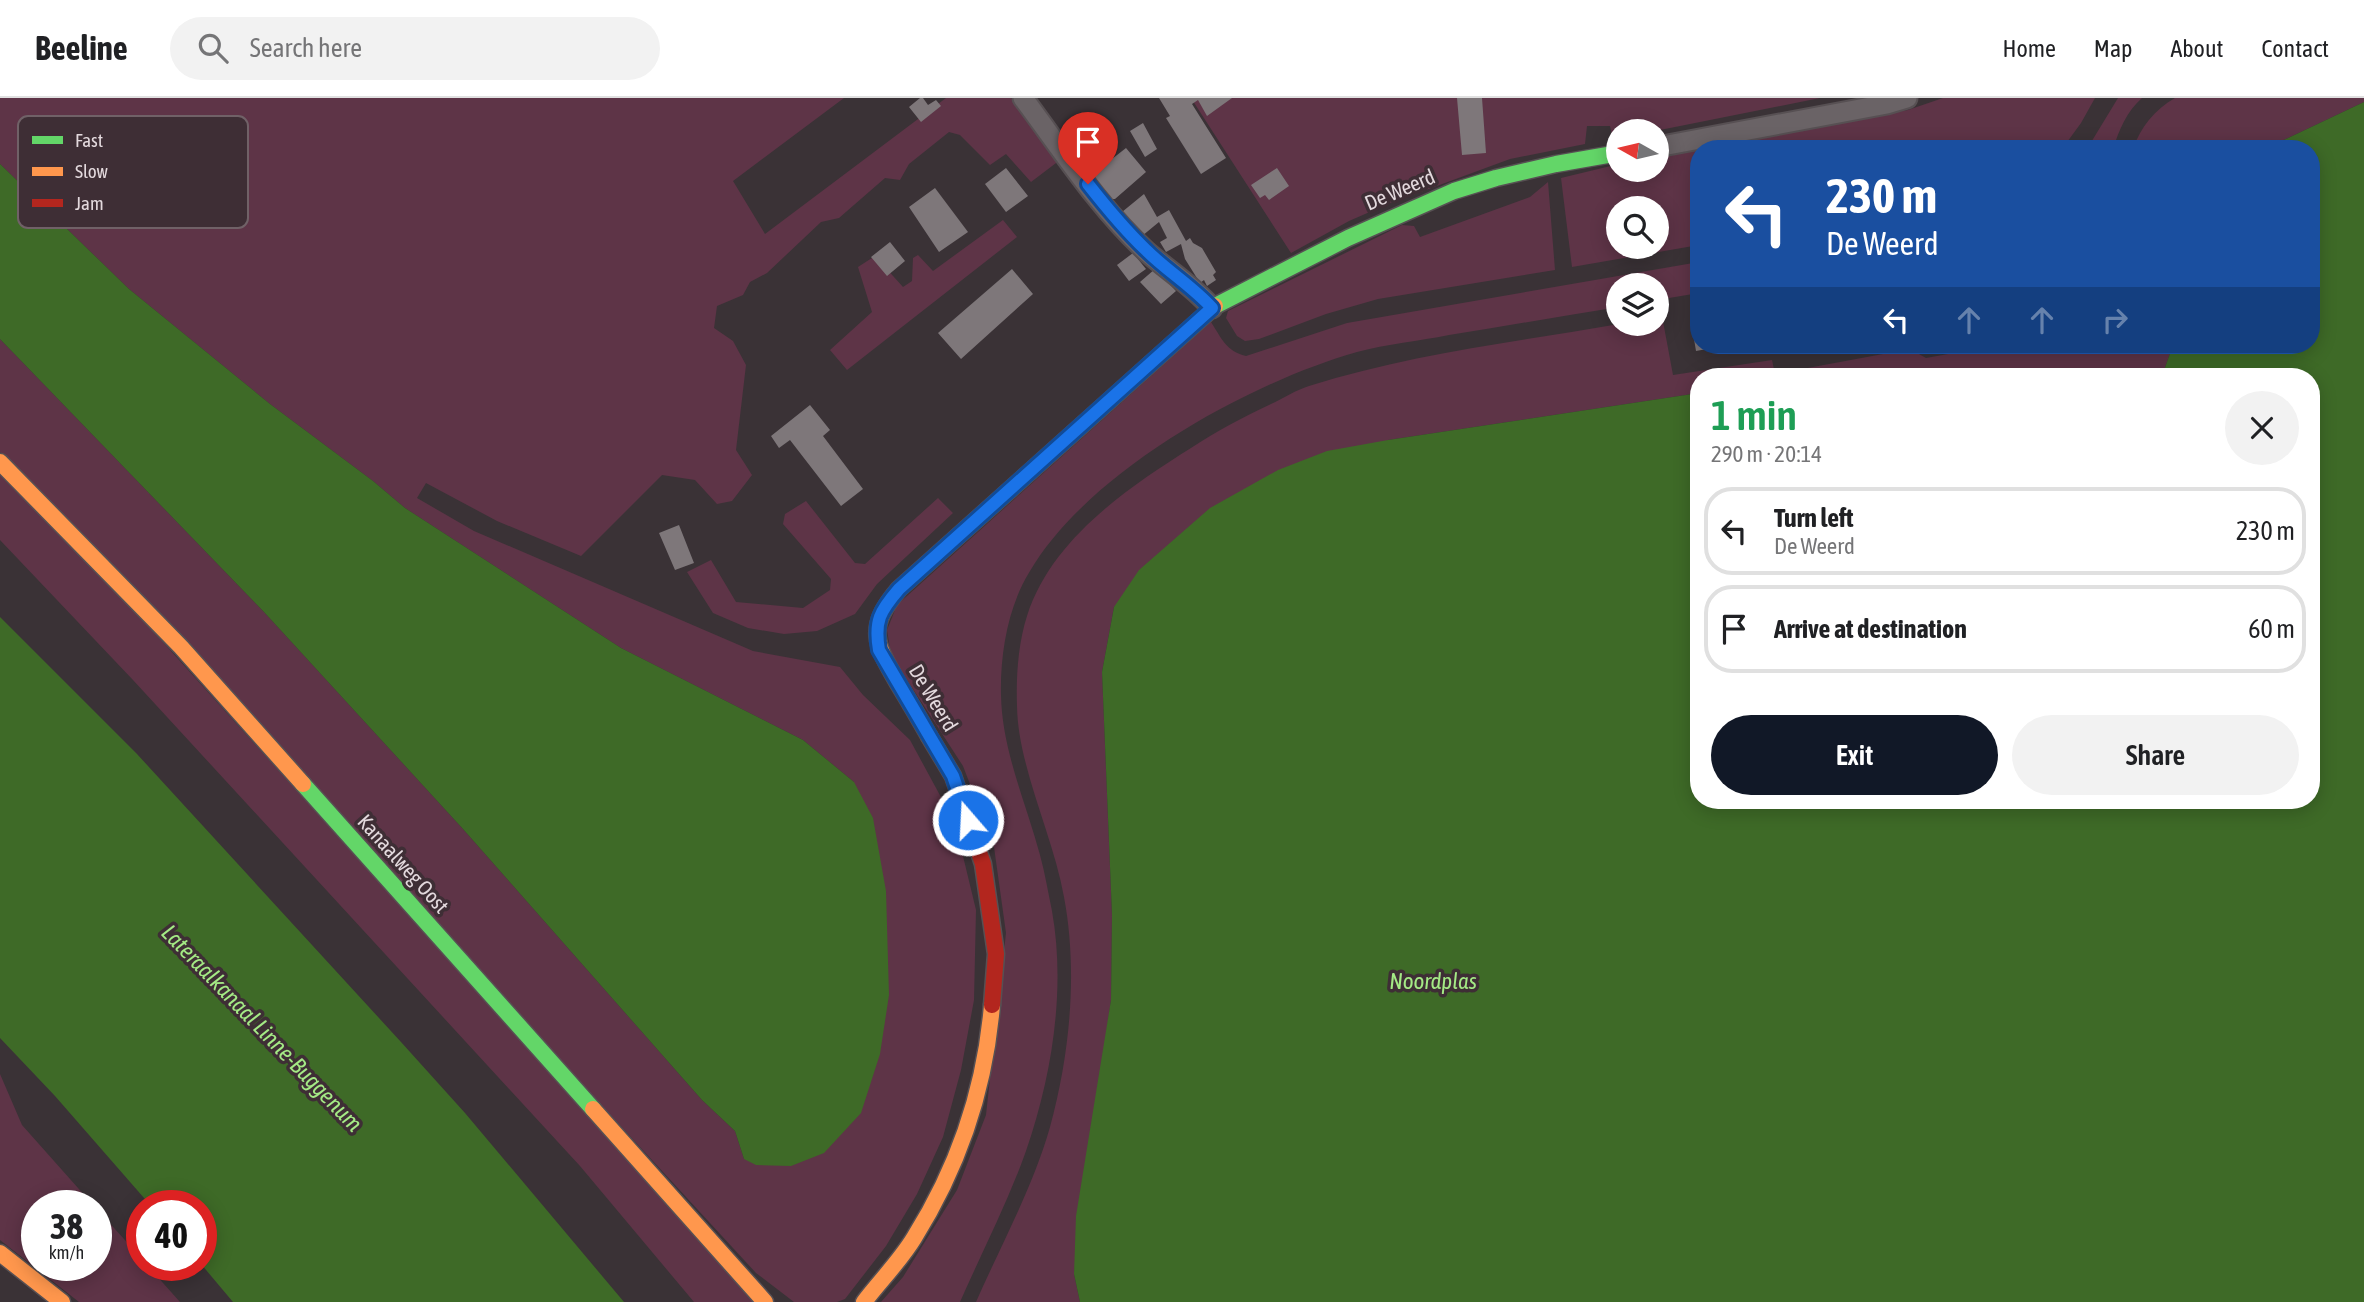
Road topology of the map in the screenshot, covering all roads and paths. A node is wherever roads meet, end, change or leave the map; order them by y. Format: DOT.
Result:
graph roads {
  1 [pos="1023,98"];
  2 [pos="1907,98"];
  3 [pos="1694,140"];
  4 [pos="1690,141"];
  5 [pos="1670,145"];
  6 [pos="1606,155"];
  7 [pos="1212,308"];
  8 [pos="0,462"];
  9 [pos="0,1253"];
  10 [pos="62,1302"];
  11 [pos="765,1302"];
  12 [pos="864,1302"];
  1 -- 7 [label="street"];
  2 -- 3 [label="street"];
  4 -- 5 [label="street"];
  6 -- 7 [label="street, De Weerd"];
  7 -- 12 [label="street, De Weerd"];
  8 -- 11 [label="street, Kanaalweg Oost"];
  9 -- 10 [label="street"];
}
